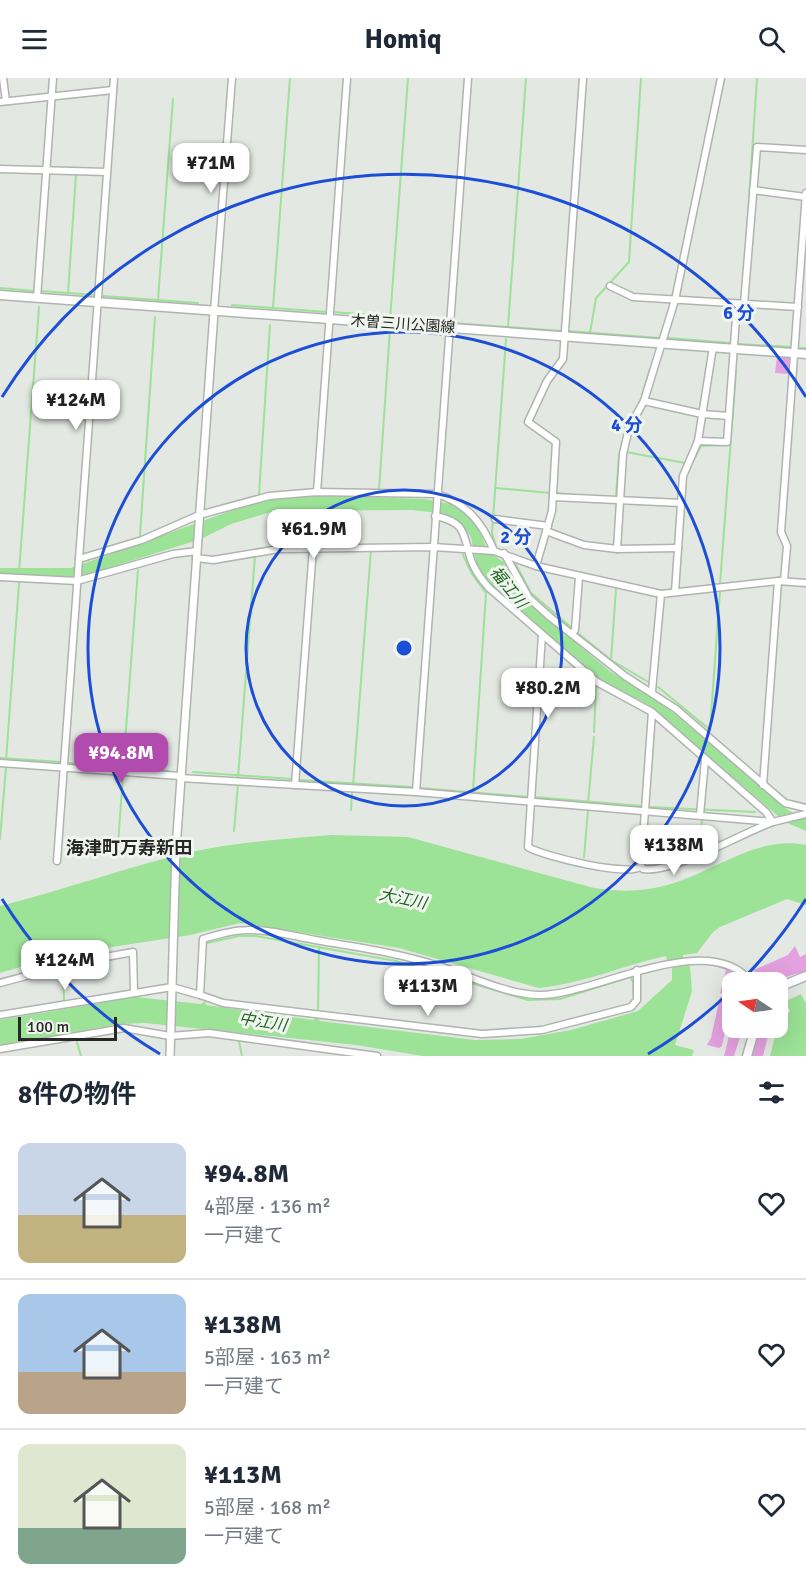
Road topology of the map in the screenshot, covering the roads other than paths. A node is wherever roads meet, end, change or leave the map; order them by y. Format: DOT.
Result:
graph roads {
  1 [pos="3,78"];
  2 [pos="53,78"];
  3 [pos="115,78"];
  4 [pos="232,78"];
  5 [pos="347,78"];
  6 [pos="468,78"];
  7 [pos="584,78"];
  8 [pos="721,78"];
  9 [pos="114,90"];
  10 [pos="52,96"];
  11 [pos="3,102"];
  12 [pos="806,150"];
  13 [pos="0,169"];
  14 [pos="46,169"];
  15 [pos="107,172"];
  16 [pos="753,190"];
  17 [pos="806,195"];
  18 [pos="804,260"];
  19 [pos="610,286"];
  20 [pos="0,295"];
  21 [pos="37,298"];
  22 [pos="675,300"];
  23 [pos="98,303"];
  24 [pos="737,304"];
  25 [pos="744,304"];
  26 [pos="798,308"];
  27 [pos="213,312"];
  28 [pos="329,319"];
  29 [pos="450,327"];
  30 [pos="565,335"];
  31 [pos="662,343"];
  32 [pos="713,346"];
  33 [pos="734,348"];
  34 [pos="795,353"];
  35 [pos="806,354"];
  36 [pos="644,401"];
  37 [pos="702,414"];
  38 [pos="729,416"];
  39 [pos="698,441"];
  40 [pos="316,492"];
  41 [pos="437,495"];
  42 [pos="554,497"];
  43 [pos="620,499"];
  44 [pos="681,503"];
  45 [pos="436,515"];
  46 [pos="199,517"];
  47 [pos="495,519"];
  48 [pos="547,528"];
  49 [pos="433,547"];
  50 [pos="313,548"];
  51 [pos="678,548"];
  52 [pos="469,549"];
  53 [pos="617,549"];
  54 [pos="494,551"];
  55 [pos="504,553"];
  56 [pos="196,555"];
  57 [pos="79,561"];
  58 [pos="536,566"];
  59 [pos="0,577"];
  60 [pos="579,577"];
  61 [pos="77,579"];
  62 [pos="781,581"];
  63 [pos="806,583"];
  64 [pos="675,592"];
  65 [pos="661,594"];
  66 [pos="572,634"];
  67 [pos="542,635"];
  68 [pos="652,691"];
  69 [pos="652,712"];
  70 [pos="705,760"];
  71 [pos="0,763"];
  72 [pos="64,768"];
  73 [pos="180,777"];
  74 [pos="295,785"];
  75 [pos="763,785"];
  76 [pos="416,792"];
  77 [pos="531,802"];
  78 [pos="806,808"];
  79 [pos="645,810"];
  80 [pos="700,812"];
  81 [pos="806,814"];
  82 [pos="776,821"];
  83 [pos="57,861"];
  84 [pos="640,866"];
  85 [pos="637,970"];
  86 [pos="743,972"];
  87 [pos="806,976"];
  88 [pos="788,983"];
  89 [pos="0,984"];
  90 [pos="172,990"];
  91 [pos="134,993"];
  92 [pos="200,995"];
  93 [pos="0,1015"];
  94 [pos="170,1034"];
  95 [pos="752,1038"];
  96 [pos="0,1049"];
  97 [pos="322,1052"];
  98 [pos="170,1056"];
  99 [pos="377,1056"];
  100 [pos="747,1056"];
  1 -- 11 [label="street"];
  2 -- 10 [label="street"];
  3 -- 9 [label="street"];
  4 -- 27 [label="street"];
  5 -- 28 [label="street"];
  6 -- 29 [label="street"];
  7 -- 30 [label="street"];
  8 -- 22 [label="street"];
  9 -- 10 [label="street"];
  9 -- 15 [label="street"];
  10 -- 11 [label="street"];
  10 -- 14 [label="street"];
  12 -- 16 [label="street"];
  13 -- 14 [label="street"];
  14 -- 15 [label="street"];
  14 -- 21 [label="street"];
  15 -- 23 [label="street"];
  16 -- 17 [label="street"];
  16 -- 25 [label="street"];
  17 -- 18 [label="street"];
  18 -- 26 [label="street"];
  19 -- 22 [label="street"];
  20 -- 21 [label="main road, 木曽三川公園線"];
  21 -- 23 [label="main road, 木曽三川公園線"];
  22 -- 24 [label="street"];
  22 -- 31 [label="street"];
  23 -- 27 [label="main road, 木曽三川公園線"];
  23 -- 57 [label="street"];
  24 -- 25 [label="street"];
  24 -- 33 [label="street"];
  25 -- 26 [label="street"];
  26 -- 34 [label="street"];
  27 -- 28 [label="main road, 木曽三川公園線"];
  27 -- 46 [label="street"];
  28 -- 29 [label="main road, 木曽三川公園線"];
  28 -- 40 [label="street"];
  29 -- 30 [label="main road, 木曽三川公園線"];
  29 -- 41 [label="street"];
  30 -- 31 [label="main road, 木曽三川公園線"];
  30 -- 42 [label="street"];
  31 -- 32 [label="main road, 木曽三川公園線"];
  31 -- 36 [label="street"];
  32 -- 33 [label="main road, 木曽三川公園線"];
  32 -- 37 [label="street"];
  33 -- 34 [label="main road, 木曽三川公園線"];
  33 -- 38 [label="street"];
  34 -- 35 [label="main road, 木曽三川公園線"];
  34 -- 62 [label="street"];
  36 -- 37 [label="street"];
  36 -- 43 [label="street"];
  37 -- 38 [label="street"];
  37 -- 39 [label="street"];
  38 -- 39 [label="street"];
  39 -- 44 [label="street"];
  40 -- 41 [label="street"];
  40 -- 46 [label="street"];
  41 -- 45 [label="street"];
  41 -- 54 [label="street"];
  42 -- 43 [label="street"];
  42 -- 48 [label="street"];
  43 -- 44 [label="street"];
  43 -- 53 [label="street"];
  44 -- 51 [label="street"];
  45 -- 49 [label="street"];
  45 -- 52 [label="street"];
  46 -- 56 [label="street"];
  46 -- 57 [label="street"];
  47 -- 48 [label="street"];
  48 -- 53 [label="street"];
  48 -- 58 [label="street"];
  49 -- 50 [label="street"];
  49 -- 52 [label="street"];
  49 -- 76 [label="street"];
  50 -- 56 [label="street"];
  50 -- 74 [label="street"];
  51 -- 53 [label="street"];
  51 -- 64 [label="street"];
  52 -- 54 [label="street"];
  52 -- 67 [label="street"];
  54 -- 55 [label="street"];
  55 -- 58 [label="street"];
  55 -- 66 [label="street"];
  56 -- 61 [label="street"];
  56 -- 73 [label="street"];
  57 -- 61 [label="street"];
  58 -- 60 [label="street"];
  59 -- 61 [label="street"];
  60 -- 65 [label="street"];
  60 -- 66 [label="street"];
  61 -- 72 [label="street"];
  62 -- 63 [label="street"];
  62 -- 64 [label="street"];
  62 -- 75 [label="street"];
  64 -- 65 [label="street"];
  65 -- 68 [label="street"];
  66 -- 68 [label="street"];
  67 -- 69 [label="street"];
  67 -- 77 [label="street"];
  68 -- 75 [label="street"];
  69 -- 70 [label="street"];
  69 -- 79 [label="street"];
  70 -- 80 [label="street"];
  70 -- 82 [label="street"];
  71 -- 72 [label="street"];
  72 -- 73 [label="street"];
  72 -- 83 [label="street"];
  73 -- 74 [label="street"];
  73 -- 90 [label="street"];
  74 -- 76 [label="street"];
  75 -- 78 [label="street"];
  76 -- 77 [label="street"];
  77 -- 79 [label="street"];
  77 -- 84 [label="street"];
  79 -- 80 [label="street"];
  79 -- 84 [label="street"];
  80 -- 82 [label="street"];
  81 -- 82 [label="street"];
  82 -- 84 [label="street"];
  85 -- 86 [label="street"];
  85 -- 92 [label="street"];
  85 -- 92 [label="street"];
  87 -- 88 [label="main road"];
  89 -- 91 [label="street"];
  90 -- 91 [label="street"];
  90 -- 92 [label="street"];
  90 -- 94 [label="street"];
  91 -- 93 [label="street"];
  94 -- 96 [label="street"];
  94 -- 97 [label="street"];
  94 -- 98 [label="street"];
  95 -- 100 [label="main road"];
  97 -- 99 [label="street"];
}
